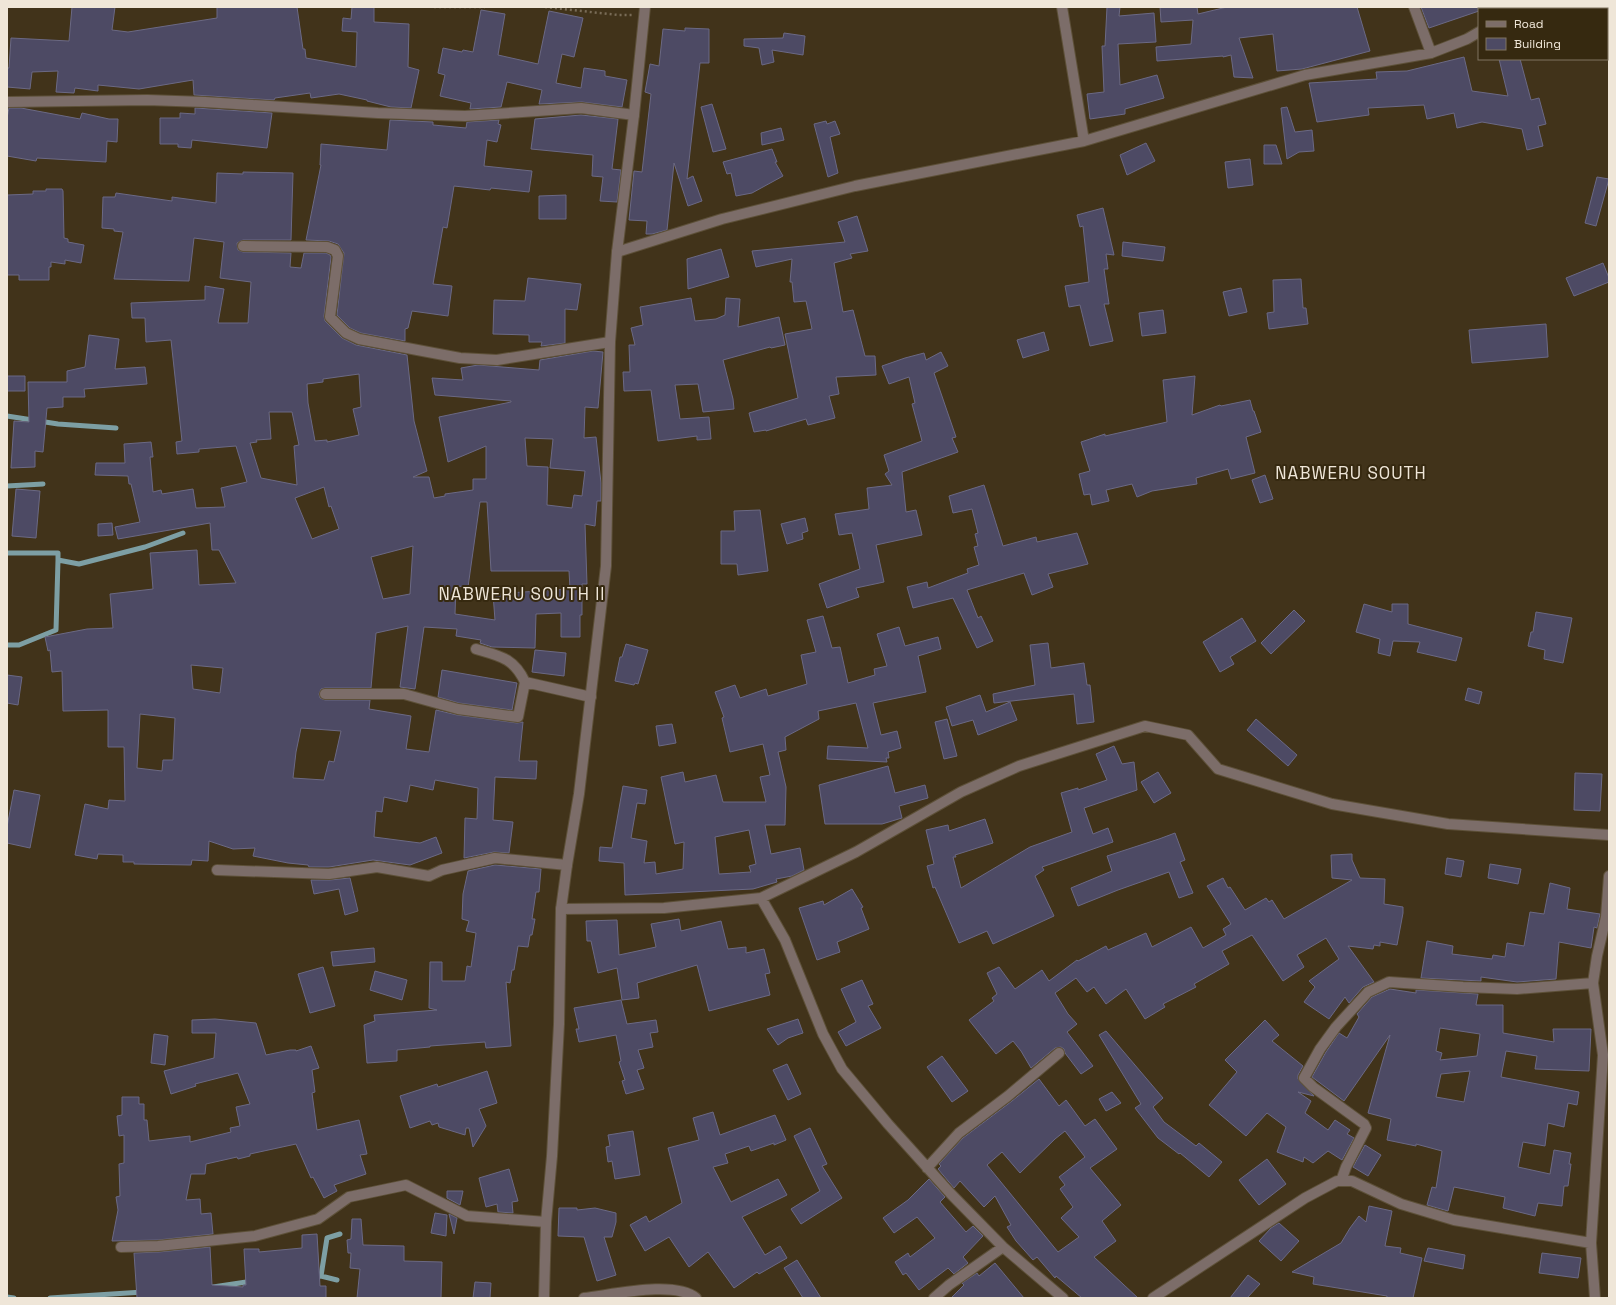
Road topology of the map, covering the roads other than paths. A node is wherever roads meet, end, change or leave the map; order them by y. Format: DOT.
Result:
graph roads {
  1 [pos="1062,7"];
  2 [pos="1414,7"];
  3 [pos="645,11"];
  4 [pos="1478,33"];
  5 [pos="1431,53"];
  6 [pos="7,102"];
  7 [pos="634,115"];
  8 [pos="1084,141"];
  9 [pos="243,246"];
  10 [pos="617,252"];
  11 [pos="610,342"];
  12 [pos="476,649"];
  13 [pos="525,682"];
  14 [pos="325,694"];
  15 [pos="591,697"];
  16 [pos="1609,835"];
  17 [pos="567,865"];
  18 [pos="217,870"];
  19 [pos="1609,876"];
  20 [pos="761,898"];
  21 [pos="562,909"];
  22 [pos="1593,983"];
  23 [pos="1059,1053"];
  24 [pos="926,1168"];
  25 [pos="1341,1181"];
  26 [pos="546,1222"];
  27 [pos="1591,1243"];
  28 [pos="1003,1247"];
  29 [pos="121,1248"];
  30 [pos="544,1298"];
  31 [pos="584,1298"];
  32 [pos="696,1298"];
  33 [pos="934,1298"];
  34 [pos="1063,1298"];
  35 [pos="1153,1298"];
  36 [pos="1595,1298"];
  1 -- 8 [label="street"];
  2 -- 5 [label="street"];
  3 -- 7 [label="street"];
  4 -- 5 [label="street"];
  5 -- 8 [label="street"];
  6 -- 7 [label="street"];
  7 -- 10 [label="street"];
  8 -- 10 [label="street"];
  9 -- 11 [label="street"];
  10 -- 11 [label="street"];
  11 -- 15 [label="street"];
  12 -- 13 [label="street"];
  13 -- 14 [label="street"];
  13 -- 15 [label="street"];
  15 -- 17 [label="street"];
  16 -- 20 [label="street"];
  17 -- 18 [label="street"];
  17 -- 21 [label="street"];
  19 -- 22 [label="street"];
  20 -- 21 [label="street"];
  20 -- 24 [label="street"];
  21 -- 26 [label="street"];
  22 -- 25 [label="street"];
  22 -- 27 [label="street"];
  23 -- 24 [label="street"];
  24 -- 28 [label="street"];
  25 -- 27 [label="street"];
  25 -- 35 [label="street"];
  26 -- 29 [label="street"];
  26 -- 30 [label="street"];
  27 -- 36 [label="street"];
  28 -- 33 [label="street"];
  28 -- 34 [label="street"];
  31 -- 32 [label="street"];
}
